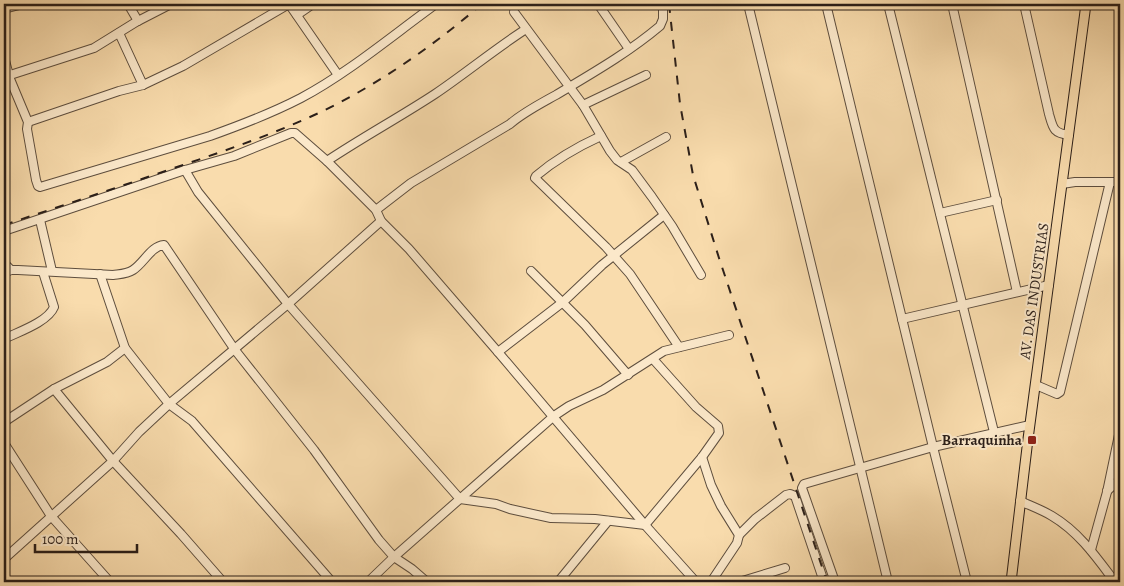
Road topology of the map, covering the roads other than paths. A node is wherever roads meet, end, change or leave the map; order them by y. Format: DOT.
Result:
graph roads {
  1 [pos="23,4"];
  2 [pos="128,4"];
  3 [pos="171,4"];
  4 [pos="289,4"];
  5 [pos="313,4"];
  6 [pos="436,4"];
  7 [pos="598,4"];
  8 [pos="663,4"];
  9 [pos="748,4"];
  10 [pos="826,4"];
  11 [pos="888,4"];
  12 [pos="952,4"];
  13 [pos="1024,4"];
  14 [pos="1086,4"];
  15 [pos="4,10"];
  16 [pos="514,12"];
  17 [pos="297,15"];
  18 [pos="138,21"];
  19 [pos="526,29"];
  20 [pos="119,33"];
  21 [pos="629,49"];
  22 [pos="4,57"];
  23 [pos="338,75"];
  24 [pos="646,75"];
  25 [pos="6,76"];
  26 [pos="144,85"];
  27 [pos="569,86"];
  28 [pos="583,106"];
  29 [pos="28,122"];
  30 [pos="1069,135"];
  31 [pos="601,136"];
  32 [pos="666,137"];
  33 [pos="327,161"];
  34 [pos="621,162"];
  35 [pos="185,170"];
  36 [pos="1110,182"];
  37 [pos="1120,182"];
  38 [pos="1062,184"];
  39 [pos="996,200"];
  40 [pos="376,210"];
  41 [pos="940,214"];
  42 [pos="664,215"];
  43 [pos="40,220"];
  44 [pos="381,220"];
  45 [pos="4,231"];
  46 [pos="614,256"];
  47 [pos="4,263"];
  48 [pos="52,271"];
  49 [pos="531,271"];
  50 [pos="7,272"];
  51 [pos="43,272"];
  52 [pos="100,274"];
  53 [pos="701,275"];
  54 [pos="1050,285"];
  55 [pos="1017,292"];
  56 [pos="563,302"];
  57 [pos="288,304"];
  58 [pos="963,305"];
  59 [pos="902,319"];
  60 [pos="729,335"];
  61 [pos="4,339"];
  62 [pos="679,347"];
  63 [pos="125,348"];
  64 [pos="235,350"];
  65 [pos="498,352"];
  66 [pos="653,359"];
  67 [pos="628,375"];
  68 [pos="1036,385"];
  69 [pos="54,389"];
  70 [pos="169,404"];
  71 [pos="554,416"];
  72 [pos="4,422"];
  73 [pos="1030,425"];
  74 [pos="1120,430"];
  75 [pos="994,432"];
  76 [pos="4,443"];
  77 [pos="933,446"];
  78 [pos="702,457"];
  79 [pos="113,461"];
  80 [pos="860,468"];
  81 [pos="1120,478"];
  82 [pos="1107,492"];
  83 [pos="460,499"];
  84 [pos="1020,501"];
  85 [pos="51,516"];
  86 [pos="608,521"];
  87 [pos="645,525"];
  88 [pos="739,535"];
  89 [pos="1091,550"];
  90 [pos="394,557"];
  91 [pos="4,559"];
  92 [pos="786,568"];
  93 [pos="110,582"];
  94 [pos="223,582"];
  95 [pos="332,582"];
  96 [pos="368,582"];
  97 [pos="427,582"];
  98 [pos="558,582"];
  99 [pos="696,582"];
  100 [pos="711,582"];
  101 [pos="739,582"];
  102 [pos="824,582"];
  103 [pos="835,582"];
  104 [pos="888,582"];
  105 [pos="967,582"];
  106 [pos="1011,582"];
  107 [pos="1115,582"];
  1 -- 15 [label="street"];
  2 -- 18 [label="street"];
  3 -- 18 [label="street"];
  4 -- 17 [label="street"];
  4 -- 26 [label="street"];
  5 -- 17 [label="street"];
  6 -- 23 [label="street"];
  7 -- 21 [label="street"];
  8 -- 21 [label="street"];
  9 -- 80 [label="street"];
  10 -- 59 [label="street"];
  11 -- 41 [label="street"];
  12 -- 39 [label="street"];
  13 -- 30 [label="street"];
  14 -- 30 [label="main road, AV. DAS INDUSTRIAS"];
  16 -- 19 [label="street"];
  17 -- 23 [label="street"];
  18 -- 20 [label="street"];
  19 -- 27 [label="street"];
  19 -- 33 [label="street"];
  20 -- 25 [label="street"];
  20 -- 26 [label="street"];
  21 -- 27 [label="street"];
  22 -- 25 [label="street"];
  23 -- 29 [label="street"];
  24 -- 28 [label="street"];
  25 -- 29 [label="street"];
  26 -- 29 [label="street"];
  27 -- 28 [label="street"];
  27 -- 40 [label="street"];
  28 -- 31 [label="street"];
  30 -- 38 [label="main road, AV. DAS INDUSTRIAS"];
  31 -- 34 [label="street"];
  31 -- 46 [label="street"];
  32 -- 34 [label="street"];
  33 -- 35 [label="street"];
  33 -- 40 [label="street"];
  34 -- 42 [label="street"];
  35 -- 43 [label="street"];
  35 -- 57 [label="street"];
  36 -- 37 [label="street"];
  36 -- 38 [label="street"];
  36 -- 68 [label="street"];
  38 -- 54 [label="main road, AV. DAS INDUSTRIAS"];
  39 -- 41 [label="street"];
  39 -- 55 [label="street"];
  40 -- 44 [label="street"];
  41 -- 58 [label="street"];
  42 -- 46 [label="street"];
  42 -- 53 [label="street"];
  43 -- 45 [label="street"];
  43 -- 48 [label="street"];
  44 -- 57 [label="street"];
  44 -- 65 [label="street"];
  46 -- 56 [label="street"];
  46 -- 62 [label="street"];
  47 -- 50 [label="street"];
  48 -- 51 [label="street"];
  48 -- 52 [label="street"];
  49 -- 56 [label="street"];
  50 -- 51 [label="street"];
  51 -- 61 [label="street"];
  52 -- 63 [label="street"];
  52 -- 64 [label="street"];
  54 -- 55 [label="street"];
  54 -- 68 [label="main road, AV. DAS INDUSTRIAS"];
  55 -- 58 [label="street"];
  56 -- 65 [label="street"];
  56 -- 67 [label="street"];
  57 -- 64 [label="street"];
  57 -- 83 [label="street"];
  58 -- 59 [label="street"];
  58 -- 75 [label="street"];
  59 -- 77 [label="street"];
  60 -- 62 [label="street"];
  62 -- 66 [label="street"];
  63 -- 69 [label="street"];
  63 -- 70 [label="street"];
  64 -- 70 [label="street"];
  64 -- 90 [label="street"];
  65 -- 71 [label="street"];
  66 -- 67 [label="street"];
  66 -- 78 [label="street"];
  67 -- 71 [label="street"];
  68 -- 73 [label="main road, AV. DAS INDUSTRIAS"];
  69 -- 72 [label="street"];
  69 -- 79 [label="street"];
  70 -- 79 [label="street"];
  70 -- 95 [label="street"];
  71 -- 83 [label="street"];
  71 -- 87 [label="street"];
  73 -- 75 [label="street"];
  73 -- 84 [label="main road, AV. DAS INDUSTRIAS"];
  74 -- 82 [label="street"];
  75 -- 77 [label="street"];
  76 -- 85 [label="street"];
  77 -- 80 [label="street"];
  77 -- 105 [label="street"];
  78 -- 87 [label="street"];
  78 -- 88 [label="street"];
  79 -- 85 [label="street"];
  79 -- 94 [label="street"];
  80 -- 103 [label="street"];
  80 -- 104 [label="street"];
  81 -- 82 [label="street"];
  82 -- 89 [label="street"];
  83 -- 86 [label="street"];
  83 -- 90 [label="street"];
  84 -- 89 [label="street"];
  84 -- 106 [label="main road, AV. DAS INDUSTRIAS"];
  85 -- 91 [label="street"];
  85 -- 93 [label="street"];
  86 -- 87 [label="street"];
  86 -- 98 [label="street"];
  87 -- 99 [label="street"];
  88 -- 100 [label="street"];
  88 -- 102 [label="street"];
  89 -- 107 [label="street"];
  90 -- 96 [label="street"];
  90 -- 97 [label="street"];
  92 -- 101 [label="street"];
}
